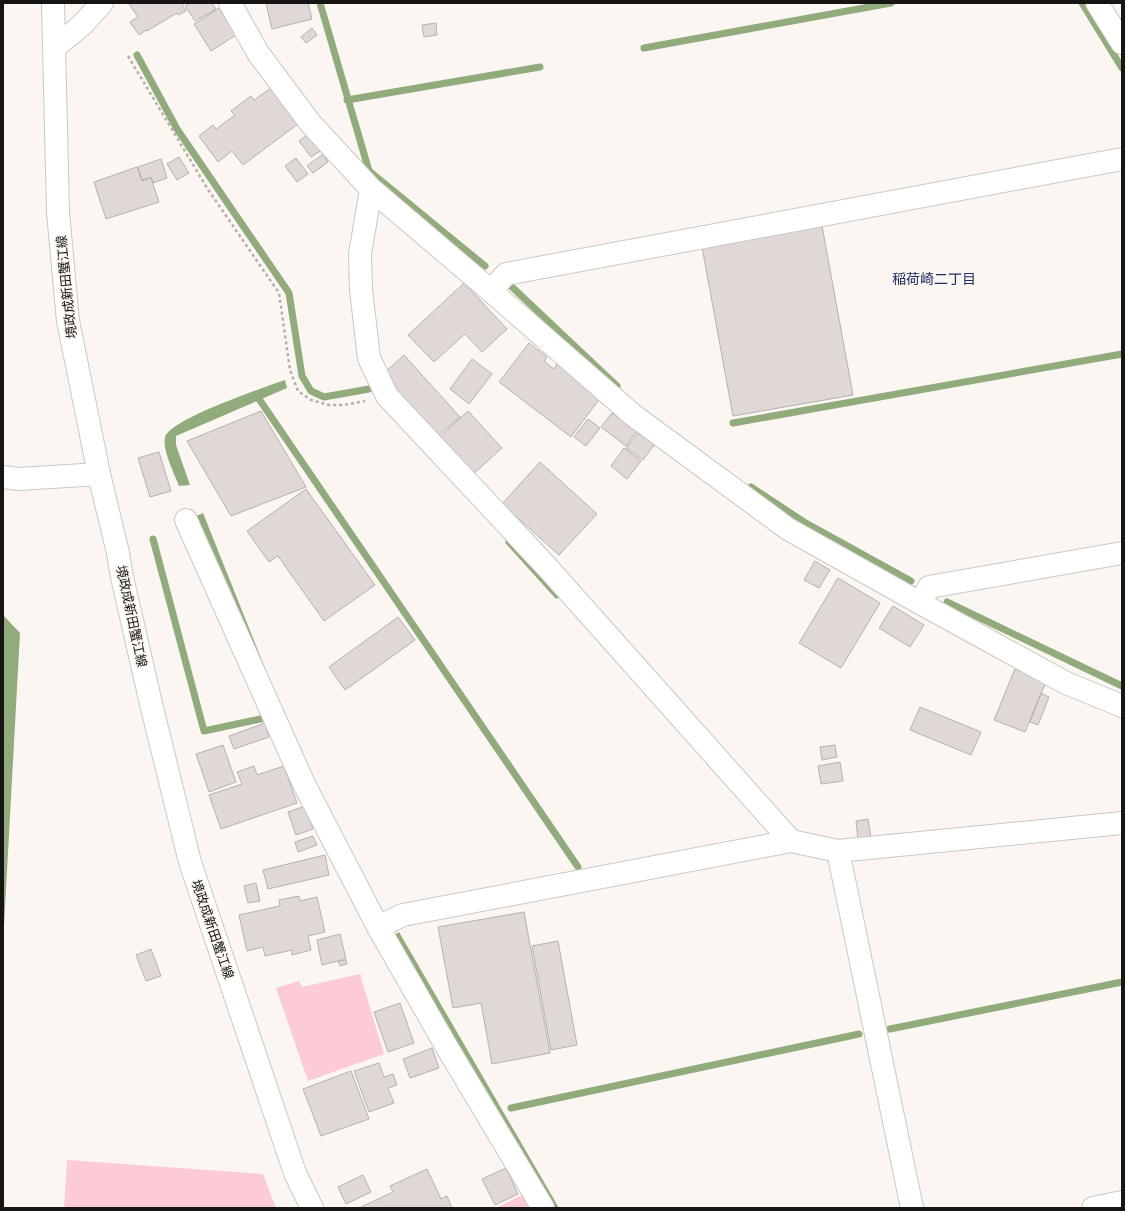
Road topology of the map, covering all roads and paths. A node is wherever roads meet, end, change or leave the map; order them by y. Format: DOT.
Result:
graph roads {
  1 [pos="52,3"];
  2 [pos="102,3"];
  3 [pos="230,3"];
  4 [pos="1097,3"];
  5 [pos="1122,43"];
  6 [pos="55,47"];
  7 [pos="128,56"];
  8 [pos="1122,159"];
  9 [pos="371,189"];
  10 [pos="491,291"];
  11 [pos="387,396"];
  12 [pos="99,474"];
  13 [pos="3,478"];
  14 [pos="186,520"];
  15 [pos="1122,552"];
  16 [pos="920,603"];
  17 [pos="1122,706"];
  18 [pos="1122,823"];
  19 [pos="791,841"];
  20 [pos="838,851"];
  21 [pos="378,927"];
  22 [pos="1122,1202"];
  23 [pos="312,1208"];
  24 [pos="543,1208"];
  25 [pos="912,1208"];
  26 [pos="1093,1208"];
  1 -- 6 [label="street, 境政成新田蟹江線"];
  2 -- 6 [label="street"];
  3 -- 9 [label="street"];
  4 -- 5 [label="street"];
  6 -- 12 [label="street, 境政成新田蟹江線"];
  7 -- 11 [label="path"];
  8 -- 10 [label="street"];
  9 -- 10 [label="street"];
  9 -- 11 [label="street"];
  10 -- 16 [label="street"];
  11 -- 19 [label="street"];
  12 -- 13 [label="street"];
  12 -- 23 [label="street, 境政成新田蟹江線"];
  14 -- 21 [label="street"];
  15 -- 16 [label="street"];
  16 -- 17 [label="street"];
  18 -- 20 [label="street"];
  19 -- 20 [label="street"];
  19 -- 21 [label="street"];
  20 -- 25 [label="street"];
  21 -- 24 [label="street"];
  22 -- 26 [label="street"];
}
